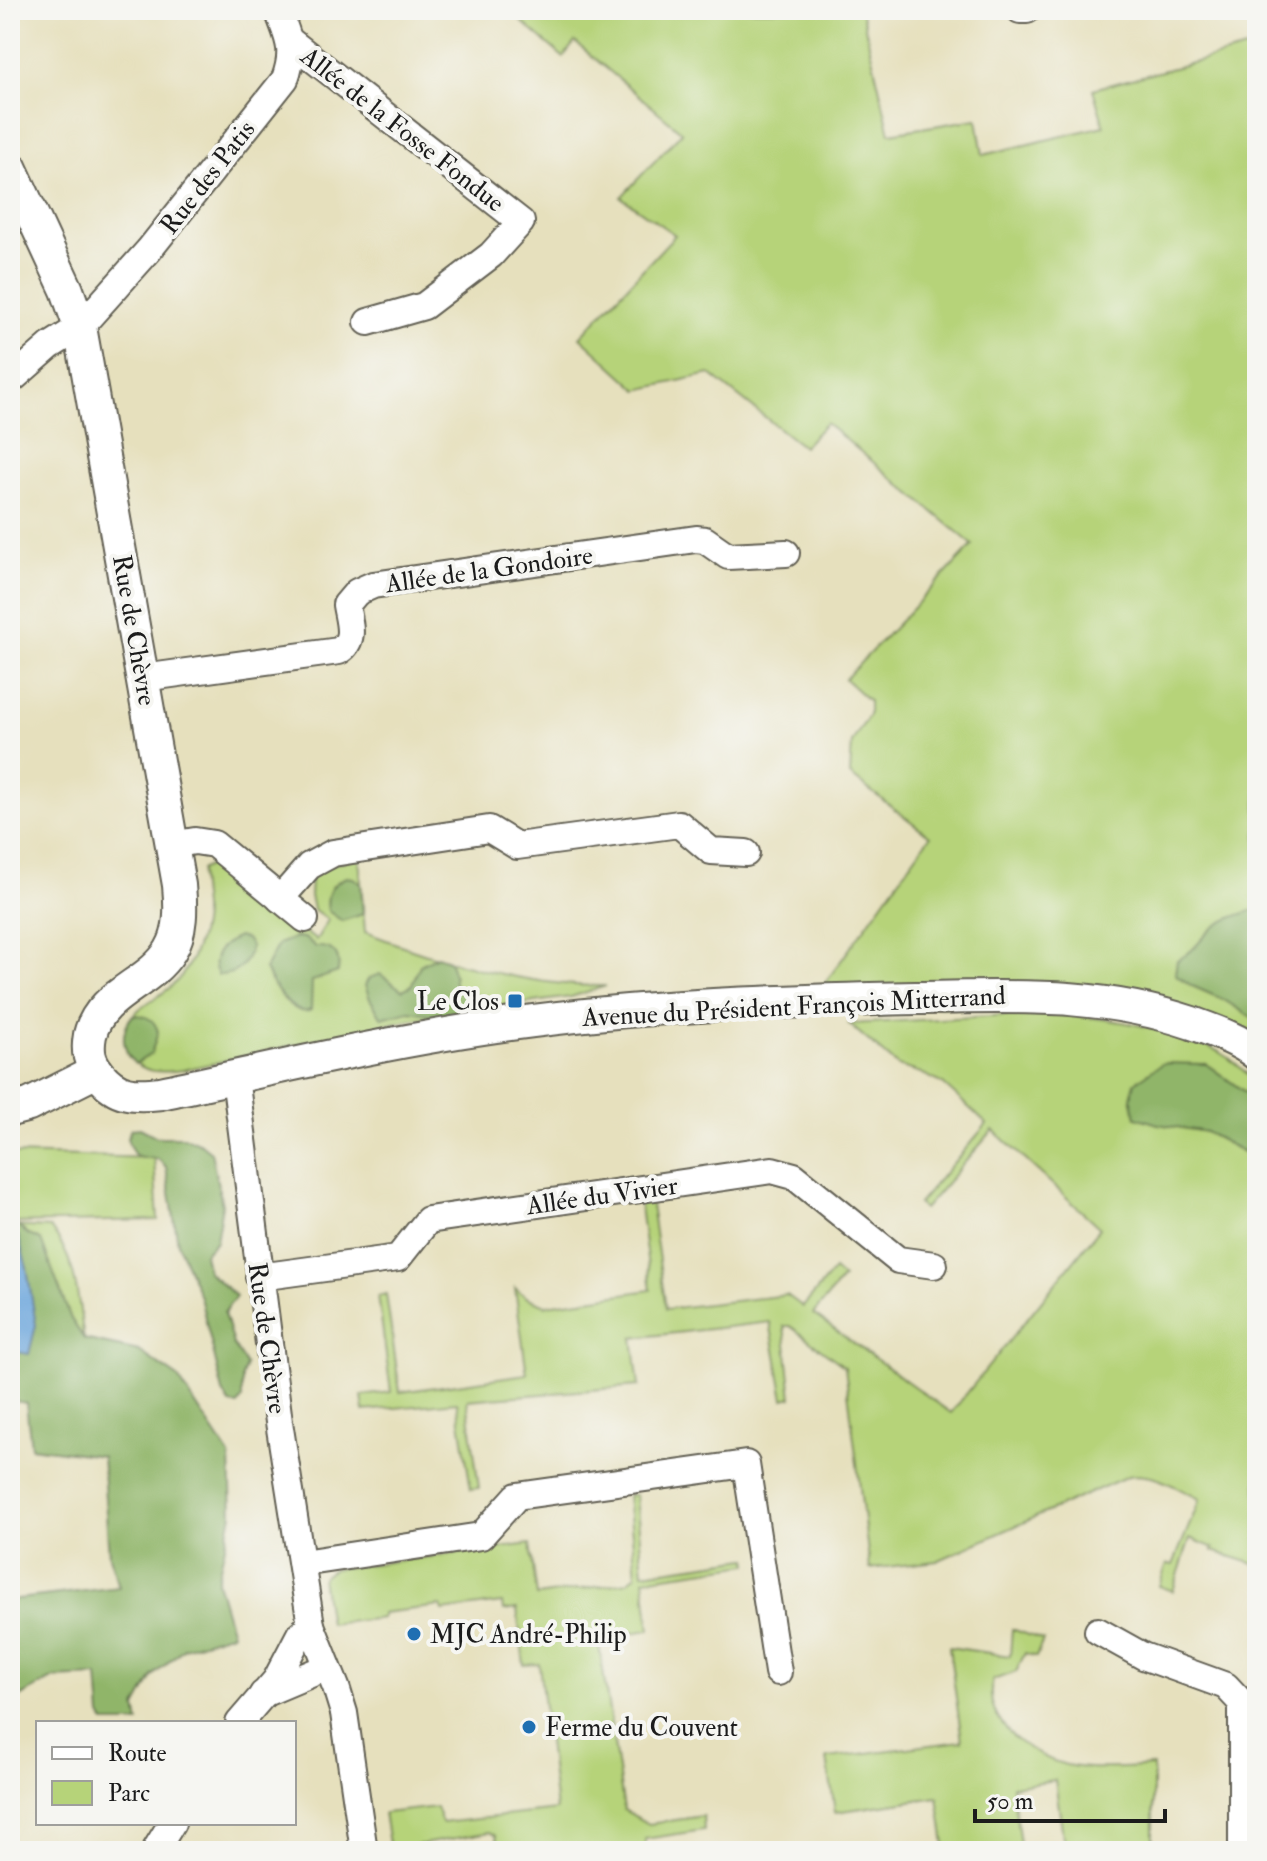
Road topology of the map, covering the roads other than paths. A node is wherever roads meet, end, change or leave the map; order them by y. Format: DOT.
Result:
graph roads {
  1 [pos="278,10"];
  2 [pos="1020,10"];
  3 [pos="1027,10"];
  4 [pos="289,40"];
  5 [pos="10,167"];
  6 [pos="368,322"];
  7 [pos="80,327"];
  8 [pos="10,381"];
  9 [pos="786,553"];
  10 [pos="143,678"];
  11 [pos="171,845"];
  12 [pos="746,853"];
  13 [pos="280,899"];
  14 [pos="305,919"];
  15 [pos="1257,1054"];
  16 [pos="97,1071"];
  17 [pos="235,1077"];
  18 [pos="10,1110"];
  19 [pos="934,1265"];
  20 [pos="259,1277"];
  21 [pos="302,1563"];
  22 [pos="311,1625"];
  23 [pos="1098,1631"];
  24 [pos="327,1667"];
  25 [pos="778,1672"];
  26 [pos="263,1694"];
  27 [pos="1250,1698"];
  28 [pos="241,1721"];
  29 [pos="171,1825"];
  30 [pos="155,1851"];
  31 [pos="364,1851"];
  32 [pos="1242,1851"];
  1 -- 4 [label="street, Rue des Patis"];
  2 -- 3 [label="street"];
  4 -- 6 [label="street, Allée de la Fosse Fondue"];
  4 -- 7 [label="street, Rue des Patis"];
  5 -- 7 [label="street, Rue de Chèvre"];
  7 -- 8 [label="street, Rue des Patis"];
  7 -- 10 [label="street, Rue de Chèvre"];
  9 -- 10 [label="street, Allée de la Gondoire"];
  10 -- 11 [label="street, Rue de Chèvre"];
  11 -- 13 [label="street"];
  11 -- 16 [label="street, Rue de Chèvre"];
  12 -- 13 [label="street"];
  13 -- 14 [label="street"];
  15 -- 17 [label="street, Avenue du Président François Mitterrand"];
  16 -- 17 [label="street, Avenue du Président François Mitterrand"];
  16 -- 18 [label="street"];
  17 -- 20 [label="street, Rue de Chèvre"];
  19 -- 20 [label="street, Allée du Vivier"];
  20 -- 21 [label="street, Rue de Chèvre"];
  21 -- 22 [label="street, Rue de Chèvre"];
  21 -- 25 [label="street"];
  22 -- 24 [label="street, Rue de Chèvre"];
  22 -- 26 [label="street"];
  23 -- 27 [label="street"];
  24 -- 26 [label="street"];
  24 -- 31 [label="street, Rue de Chèvre"];
  26 -- 28 [label="street"];
  27 -- 32 [label="street"];
  29 -- 30 [label="street"];
}
